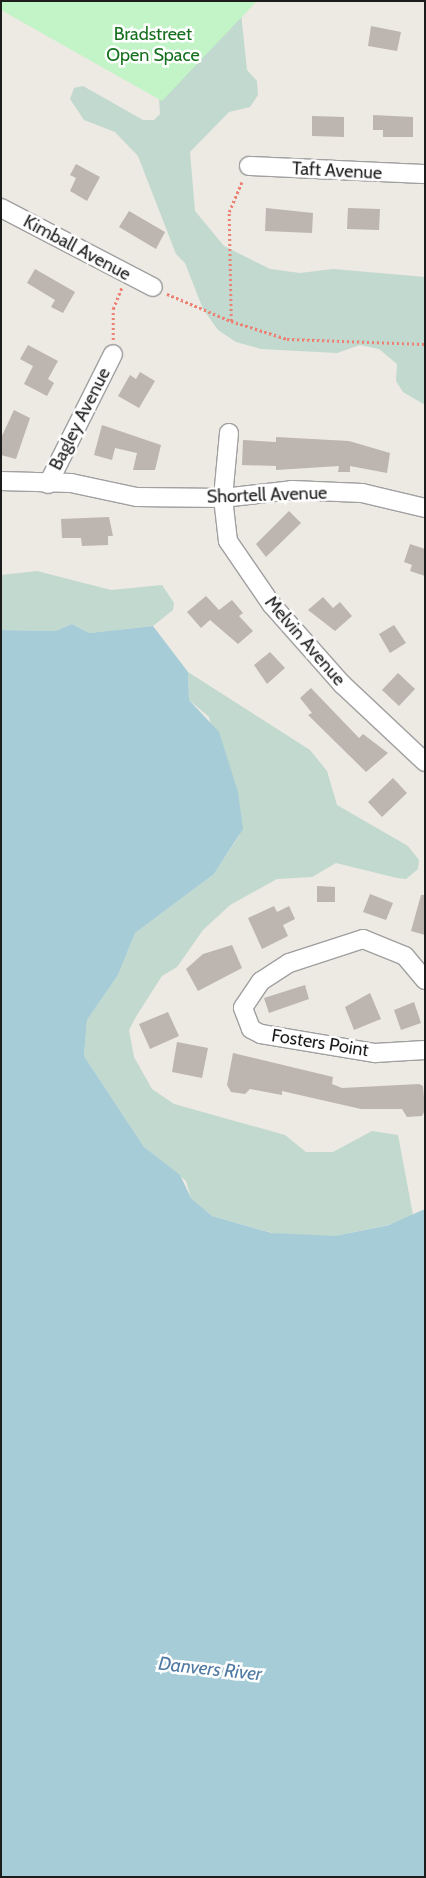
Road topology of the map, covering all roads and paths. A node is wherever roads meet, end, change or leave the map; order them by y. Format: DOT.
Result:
graph roads {
  1 [pos="249,166"];
  2 [pos="425,174"];
  3 [pos="1,208"];
  4 [pos="126,275"];
  5 [pos="153,287"];
  6 [pos="179,300"];
  7 [pos="231,321"];
  8 [pos="425,344"];
  9 [pos="113,354"];
  10 [pos="229,433"];
  11 [pos="1,481"];
  12 [pos="48,484"];
  13 [pos="223,498"];
  14 [pos="425,508"];
  15 [pos="425,762"];
  16 [pos="425,980"];
  17 [pos="425,1050"];
  1 -- 2 [label="street, Taft Avenue"];
  1 -- 7 [label="path"];
  3 -- 4 [label="street, Kimball Avenue"];
  4 -- 5 [label="street, Kimball Avenue"];
  4 -- 9 [label="path"];
  6 -- 7 [label="path"];
  7 -- 8 [label="path"];
  9 -- 12 [label="street, Bagley Avenue"];
  10 -- 13 [label="street, Melvin Avenue"];
  11 -- 12 [label="street, Shortell Avenue"];
  12 -- 13 [label="street, Shortell Avenue"];
  13 -- 14 [label="street, Shortell Avenue"];
  13 -- 15 [label="street, Melvin Avenue"];
  16 -- 17 [label="street, Fosters Point"];
}
